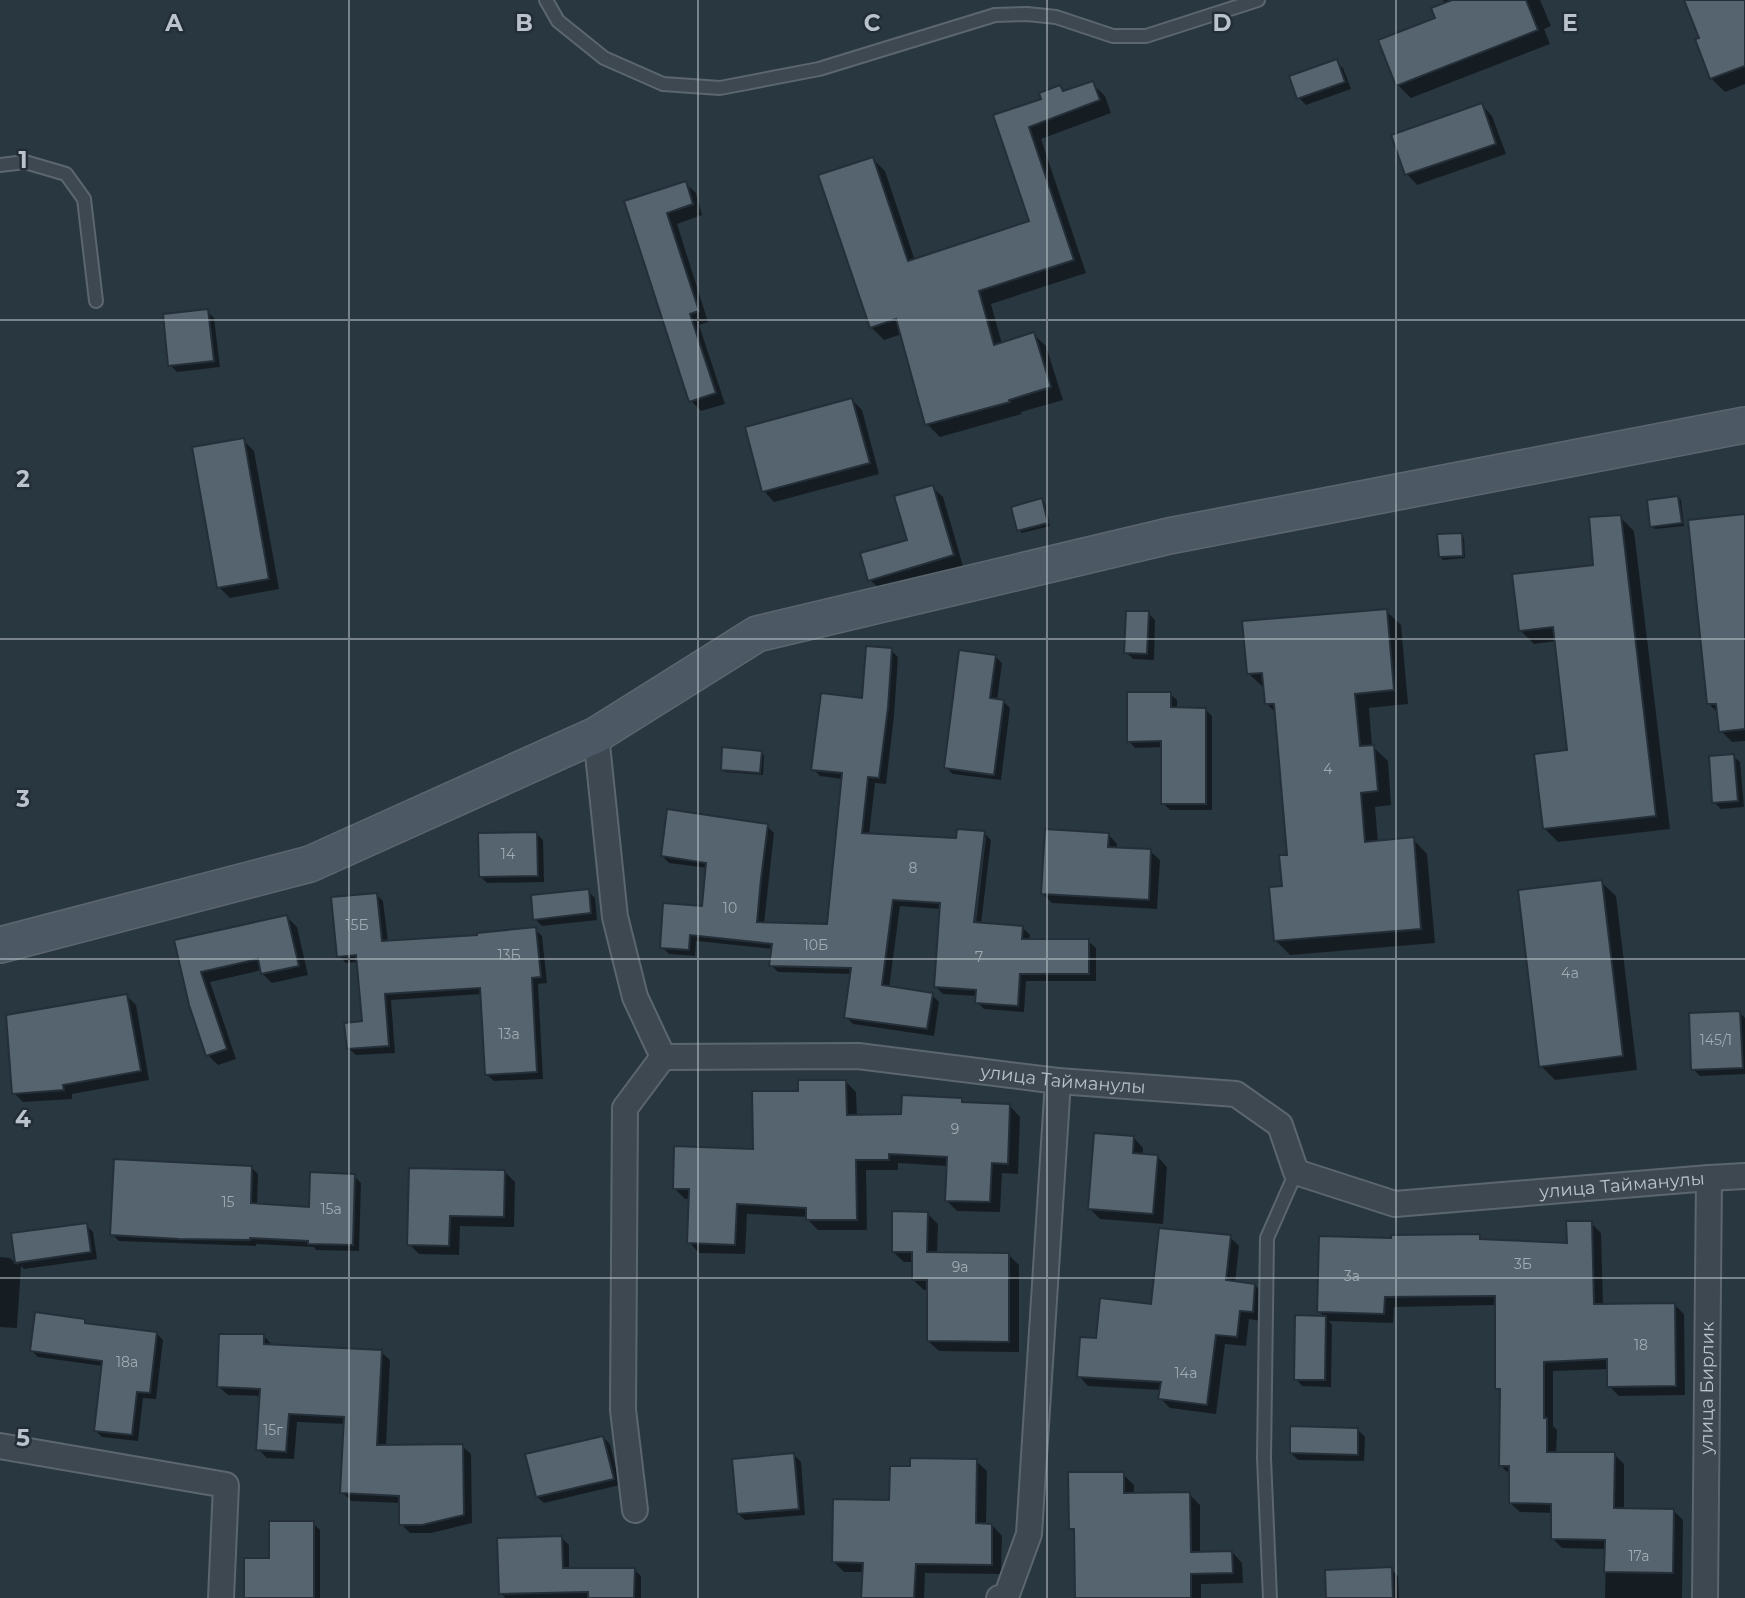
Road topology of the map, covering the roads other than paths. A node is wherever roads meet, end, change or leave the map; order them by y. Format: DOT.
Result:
graph roads {
  1 [pos="546,0"];
  2 [pos="1258,0"];
  3 [pos="0,165"];
  4 [pos="96,301"];
  5 [pos="1745,425"];
  6 [pos="596,735"];
  7 [pos="0,945"];
  8 [pos="663,1057"];
  9 [pos="1058,1081"];
  10 [pos="1296,1171"];
  11 [pos="1745,1176"];
  12 [pos="1709,1178"];
  13 [pos="0,1446"];
  14 [pos="635,1510"];
  15 [pos="221,1598"];
  16 [pos="999,1598"];
  17 [pos="1270,1598"];
  18 [pos="1705,1598"];
  1 -- 2 [label="lane"];
  3 -- 4 [label="lane"];
  5 -- 6 [label="main road"];
  6 -- 7 [label="main road"];
  6 -- 8 [label="street"];
  8 -- 9 [label="street, улица Тайманулы"];
  8 -- 14 [label="street"];
  9 -- 10 [label="street, улица Тайманулы"];
  9 -- 16 [label="street"];
  10 -- 12 [label="street, улица Тайманулы"];
  10 -- 17 [label="lane"];
  11 -- 12 [label="street, улица Тайманулы"];
  12 -- 18 [label="street, улица Бирлик"];
  13 -- 15 [label="street"];
}
